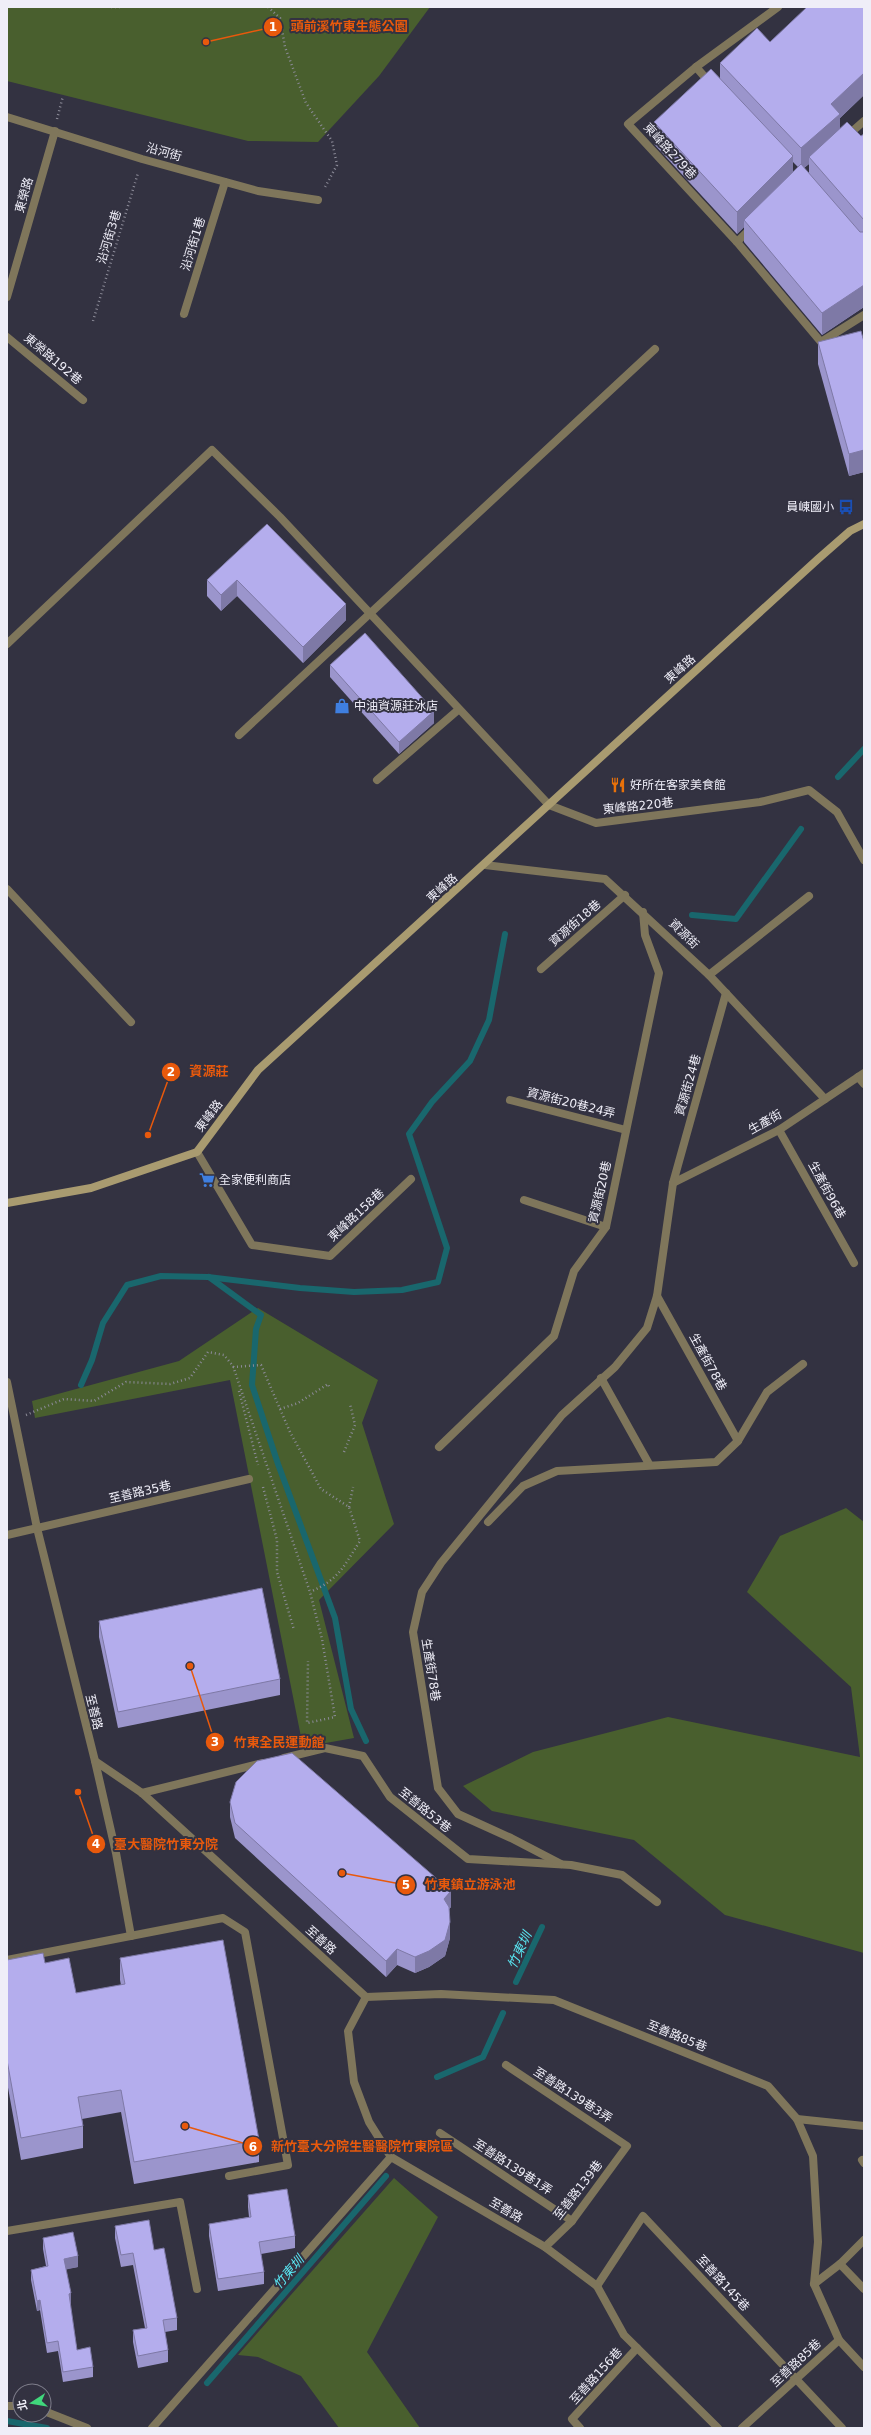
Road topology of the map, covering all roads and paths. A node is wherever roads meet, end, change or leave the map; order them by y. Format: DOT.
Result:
graph roads {
  1 [pos="111,7"];
  2 [pos="123,7"];
  3 [pos="268,7"];
  4 [pos="778,7"];
  5 [pos="696,67"];
  6 [pos="717,90"];
  7 [pos="62,96"];
  8 [pos="7,117"];
  9 [pos="864,122"];
  10 [pos="55,131"];
  11 [pos="841,142"];
  12 [pos="142,159"];
  13 [pos="225,182"];
  14 [pos="318,200"];
  15 [pos="758,221"];
  16 [pos="737,242"];
  17 [pos="9,285"];
  18 [pos="7,297"];
  19 [pos="184,314"];
  20 [pos="864,315"];
  21 [pos="93,321"];
  22 [pos="7,337"];
  23 [pos="654,349"];
  24 [pos="83,400"];
  25 [pos="864,524"];
  26 [pos="369,613"];
  27 [pos="7,644"];
  28 [pos="458,710"];
  29 [pos="239,736"];
  30 [pos="377,780"];
  31 [pos="549,805"];
  32 [pos="864,860"];
  33 [pos="485,865"];
  34 [pos="7,889"];
  35 [pos="625,896"];
  36 [pos="809,896"];
  37 [pos="643,912"];
  38 [pos="541,969"];
  39 [pos="709,975"];
  40 [pos="726,992"];
  41 [pos="131,1022"];
  42 [pos="861,1075"];
  43 [pos="864,1084"];
  44 [pos="825,1099"];
  45 [pos="510,1100"];
  46 [pos="626,1130"];
  47 [pos="779,1130"];
  48 [pos="197,1152"];
  49 [pos="412,1179"];
  50 [pos="673,1183"];
  51 [pos="524,1200"];
  52 [pos="7,1203"];
  53 [pos="606,1227"];
  54 [pos="854,1263"];
  55 [pos="657,1296"];
  56 [pos="804,1364"];
  57 [pos="602,1378"];
  58 [pos="7,1382"];
  59 [pos="330,1389"];
  60 [pos="350,1404"];
  61 [pos="280,1409"];
  62 [pos="738,1441"];
  63 [pos="439,1447"];
  64 [pos="344,1452"];
  65 [pos="649,1464"];
  66 [pos="258,1465"];
  67 [pos="249,1479"];
  68 [pos="263,1487"];
  69 [pos="353,1487"];
  70 [pos="350,1507"];
  71 [pos="488,1522"];
  72 [pos="37,1528"];
  73 [pos="7,1535"];
  74 [pos="310,1592"];
  75 [pos="294,1630"];
  76 [pos="308,1661"];
  77 [pos="307,1722"];
  78 [pos="95,1762"];
  79 [pos="142,1793"];
  80 [pos="561,1864"];
  81 [pos="657,1902"];
  82 [pos="132,1936"];
  83 [pos="7,1960"];
  84 [pos="366,1997"];
  85 [pos="506,2065"];
  86 [pos="798,2119"];
  87 [pos="864,2126"];
  88 [pos="440,2134"];
  89 [pos="627,2146"];
  90 [pos="391,2157"];
  91 [pos="229,2176"];
  92 [pos="572,2221"];
  93 [pos="7,2231"];
  94 [pos="864,2240"];
  95 [pos="545,2247"];
  96 [pos="840,2264"];
  97 [pos="814,2284"];
  98 [pos="597,2286"];
  99 [pos="196,2289"];
  100 [pos="864,2289"];
  101 [pos="839,2340"];
  102 [pos="637,2348"];
  103 [pos="864,2367"];
  104 [pos="796,2379"];
  105 [pos="52,2414"];
  106 [pos="88,2428"];
  107 [pos="152,2428"];
  108 [pos="580,2428"];
  109 [pos="718,2428"];
  110 [pos="742,2428"];
  111 [pos="842,2428"];
  1 -- 2 [label="path"];
  3 -- 14 [label="path"];
  4 -- 5 [label="street, 東峰路279巷"];
  5 -- 6 [label="street"];
  5 -- 16 [label="street, 東峰路279巷"];
  7 -- 10 [label="path"];
  8 -- 10 [label="street, 沿河街"];
  9 -- 11 [label="street"];
  10 -- 12 [label="street, 沿河街"];
  10 -- 17 [label="street, 東榮路"];
  12 -- 13 [label="street, 沿河街"];
  12 -- 21 [label="path, 沿河街3巷"];
  13 -- 14 [label="street, 沿河街"];
  13 -- 19 [label="street, 沿河街1巷"];
  15 -- 16 [label="street"];
  16 -- 20 [label="street, 東峰路279巷"];
  17 -- 18 [label="street"];
  22 -- 24 [label="street, 東榮路192巷"];
  23 -- 26 [label="street"];
  25 -- 31 [label="main road, 東峰路"];
  26 -- 27 [label="street"];
  26 -- 28 [label="street"];
  26 -- 29 [label="street"];
  28 -- 30 [label="street"];
  28 -- 31 [label="street"];
  31 -- 32 [label="street, 東峰路220巷"];
  31 -- 33 [label="main road, 東峰路"];
  33 -- 35 [label="street, 資源街"];
  33 -- 48 [label="main road, 東峰路"];
  34 -- 41 [label="street"];
  35 -- 37 [label="street, 資源街"];
  35 -- 38 [label="street, 資源街18巷"];
  36 -- 39 [label="street"];
  37 -- 39 [label="street, 資源街"];
  37 -- 46 [label="street, 資源街20巷"];
  39 -- 40 [label="street, 資源街"];
  40 -- 44 [label="street, 資源街"];
  40 -- 50 [label="street, 資源街24巷"];
  42 -- 43 [label="street"];
  42 -- 44 [label="street, 生產街"];
  44 -- 47 [label="street, 生產街"];
  45 -- 46 [label="street, 資源街20巷24弄"];
  46 -- 53 [label="street, 資源街20巷"];
  47 -- 50 [label="street, 生產街"];
  47 -- 54 [label="street, 生產街96巷"];
  48 -- 49 [label="street, 東峰路158巷"];
  48 -- 52 [label="main road"];
  50 -- 55 [label="street, 生產街78巷"];
  51 -- 53 [label="street"];
  53 -- 63 [label="street, 資源街20巷"];
  55 -- 57 [label="street, 生產街78巷"];
  55 -- 62 [label="street, 生產街78巷"];
  56 -- 62 [label="street"];
  57 -- 65 [label="street"];
  57 -- 80 [label="street, 生產街78巷"];
  58 -- 72 [label="street, 至善路"];
  59 -- 61 [label="path"];
  60 -- 64 [label="path"];
  61 -- 66 [label="path"];
  61 -- 70 [label="path"];
  62 -- 65 [label="street"];
  65 -- 71 [label="street"];
  67 -- 72 [label="street, 至善路35巷"];
  68 -- 75 [label="path"];
  69 -- 70 [label="path"];
  70 -- 74 [label="path"];
  72 -- 73 [label="street, 至善路35巷"];
  72 -- 78 [label="street, 至善路"];
  76 -- 77 [label="path"];
  78 -- 79 [label="street, 至善路"];
  78 -- 82 [label="street"];
  79 -- 80 [label="street, 至善路53巷"];
  79 -- 84 [label="street, 至善路"];
  80 -- 81 [label="street, 至善路53巷"];
  82 -- 83 [label="street"];
  82 -- 91 [label="street"];
  84 -- 86 [label="street, 至善路85巷"];
  84 -- 90 [label="street, 至善路"];
  85 -- 89 [label="street, 至善路139巷3弄"];
  86 -- 87 [label="street"];
  86 -- 97 [label="street, 至善路85巷"];
  88 -- 92 [label="street, 至善路139巷1弄"];
  89 -- 92 [label="street, 至善路139巷"];
  90 -- 95 [label="street, 至善路"];
  90 -- 107 [label="street"];
  92 -- 95 [label="street, 至善路139巷"];
  93 -- 99 [label="street"];
  94 -- 96 [label="street"];
  95 -- 98 [label="street, 至善路"];
  96 -- 97 [label="street"];
  96 -- 100 [label="street"];
  97 -- 101 [label="street, 至善路85巷"];
  98 -- 102 [label="street, 至善路"];
  98 -- 104 [label="street, 至善路145巷"];
  101 -- 103 [label="street"];
  101 -- 104 [label="street, 至善路85巷"];
  102 -- 108 [label="street, 至善路156巷"];
  102 -- 109 [label="street, 至善路"];
  104 -- 110 [label="street, 至善路85巷"];
  104 -- 111 [label="street, 至善路145巷"];
  105 -- 106 [label="street"];
}
